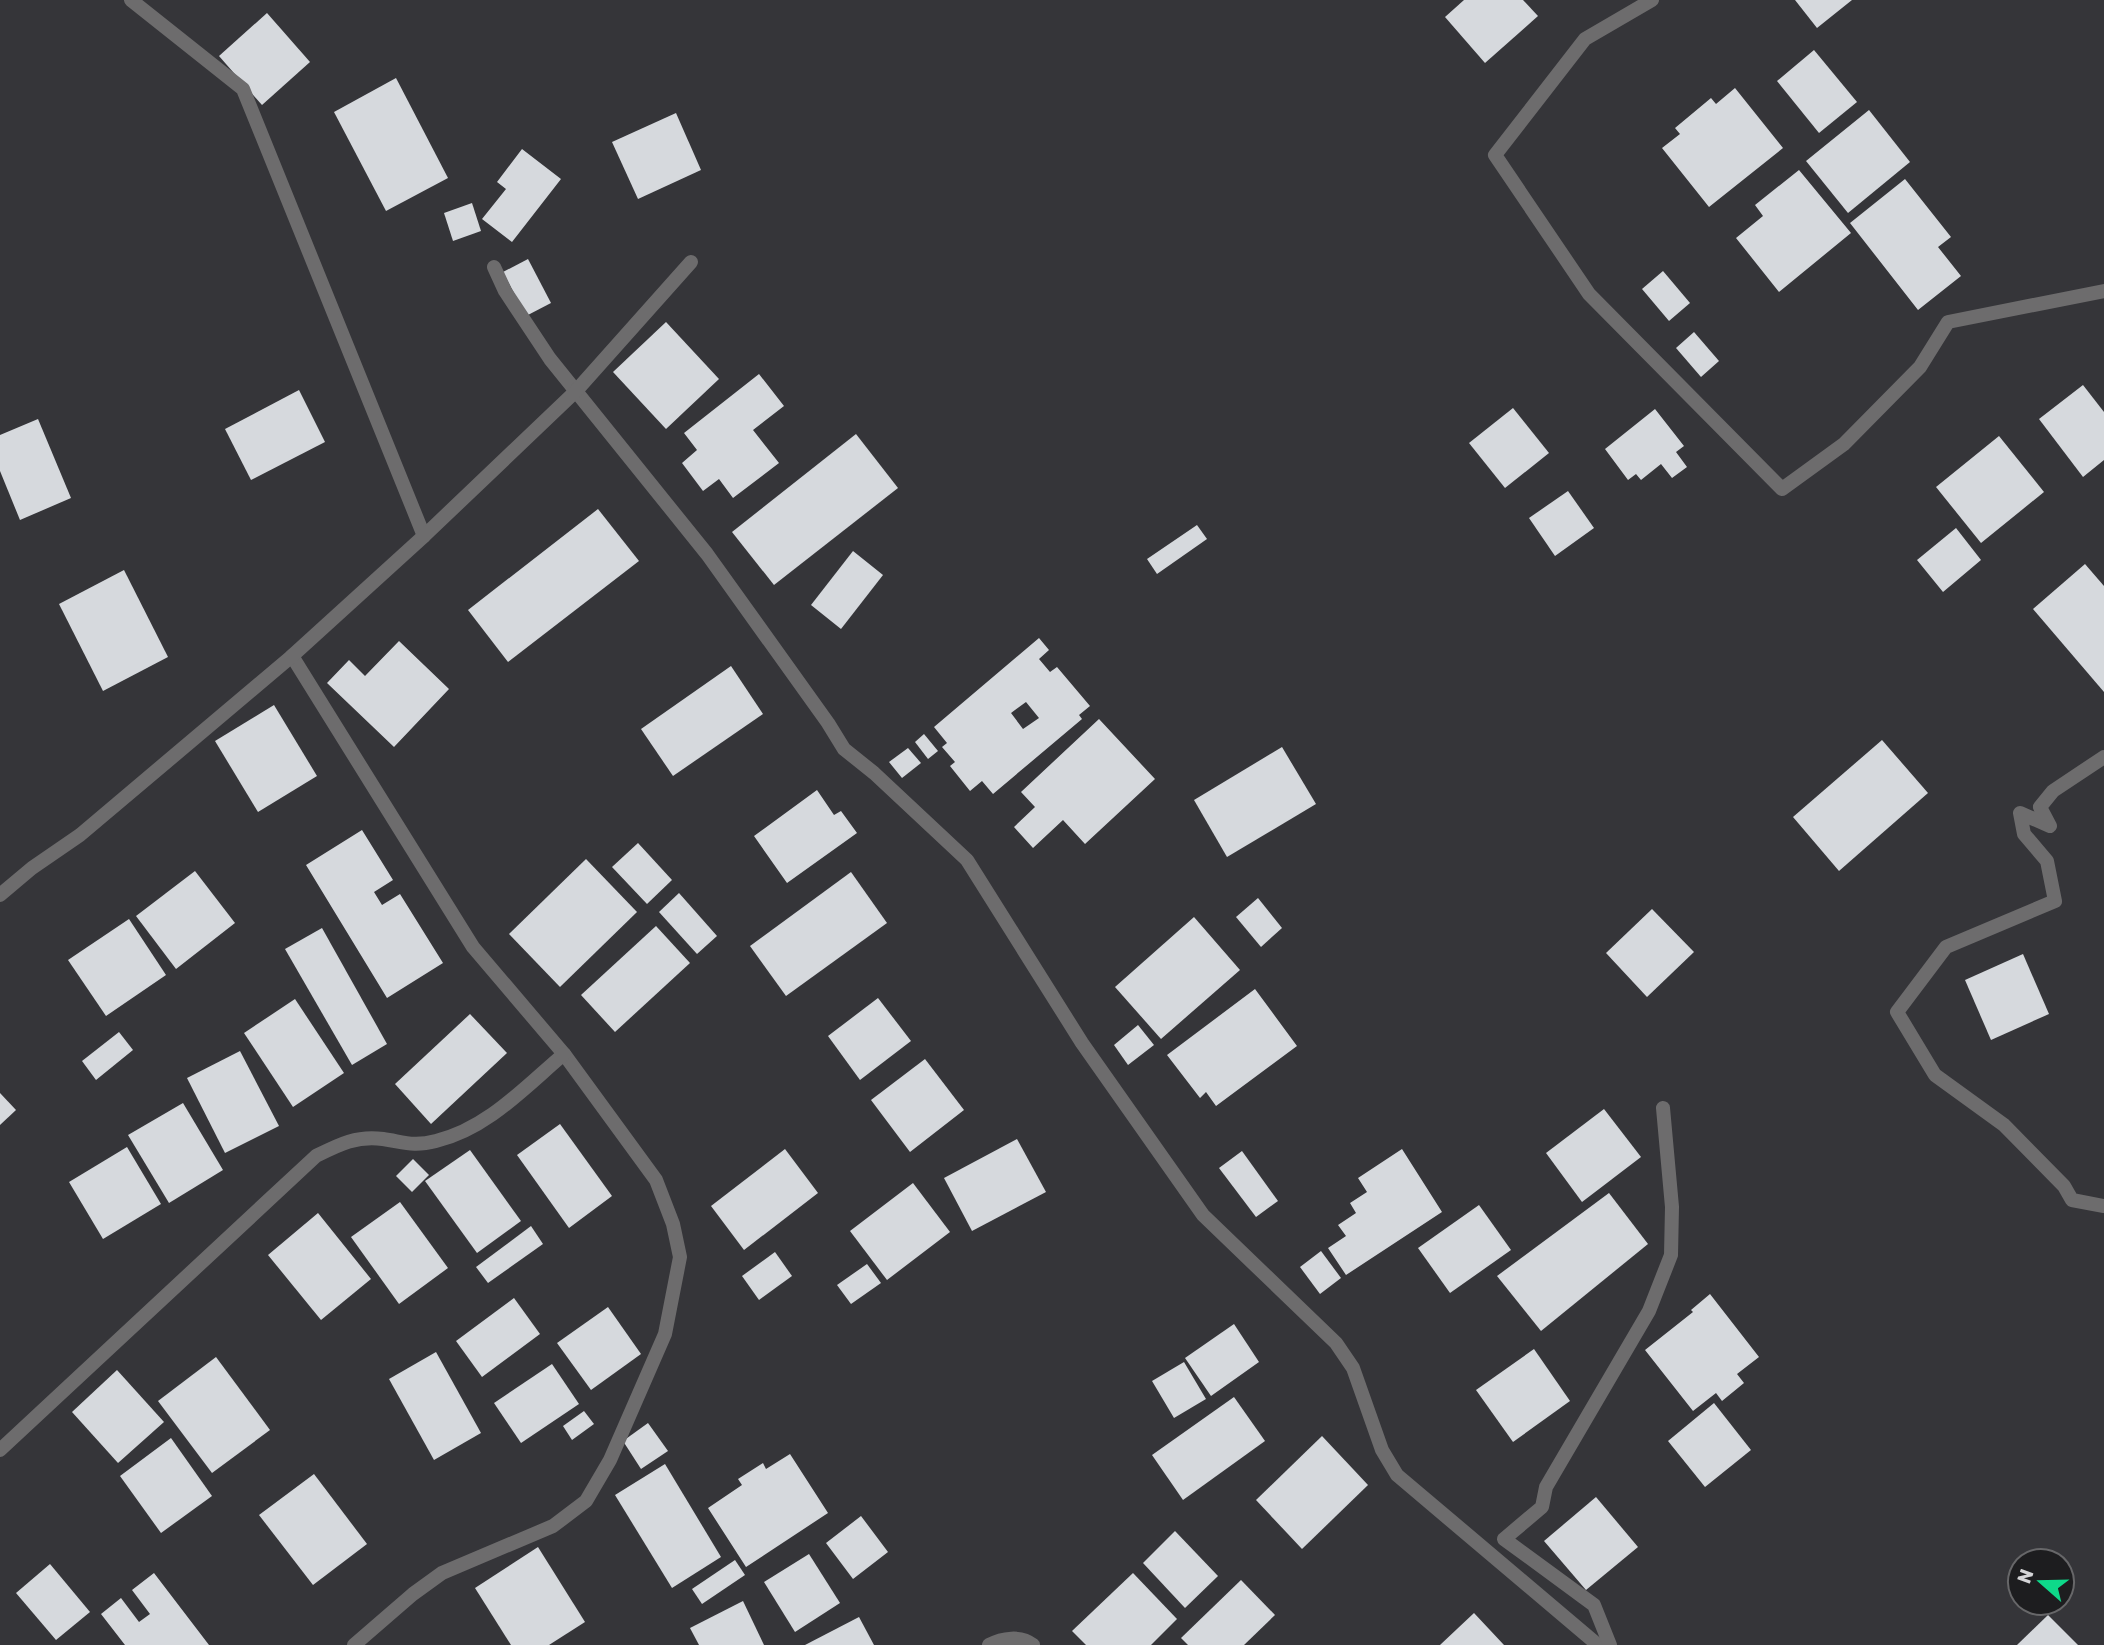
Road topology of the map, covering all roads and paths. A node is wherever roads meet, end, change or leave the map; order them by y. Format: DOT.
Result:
graph roads {
  1 [pos="131,0"];
  2 [pos="1652,0"];
  3 [pos="691,262"];
  4 [pos="494,267"];
  5 [pos="2104,291"];
  6 [pos="576,391"];
  7 [pos="424,536"];
  8 [pos="292,656"];
  9 [pos="2104,757"];
  10 [pos="0,895"];
  11 [pos="564,1054"];
  12 [pos="1662,1108"];
  13 [pos="2104,1206"];
  14 [pos="0,1450"];
  15 [pos="354,1645"];
  16 [pos="989,1645"];
  17 [pos="1033,1645"];
  18 [pos="1598,1645"];
  19 [pos="1610,1645"];
  1 -- 7 [label="street"];
  2 -- 5 [label="street"];
  3 -- 6 [label="street"];
  4 -- 6 [label="street"];
  6 -- 7 [label="street"];
  6 -- 18 [label="street"];
  7 -- 8 [label="street"];
  8 -- 10 [label="street"];
  8 -- 11 [label="street"];
  9 -- 13 [label="street"];
  11 -- 14 [label="street"];
  11 -- 15 [label="street"];
  12 -- 19 [label="street"];
  16 -- 17 [label="street"];
}
